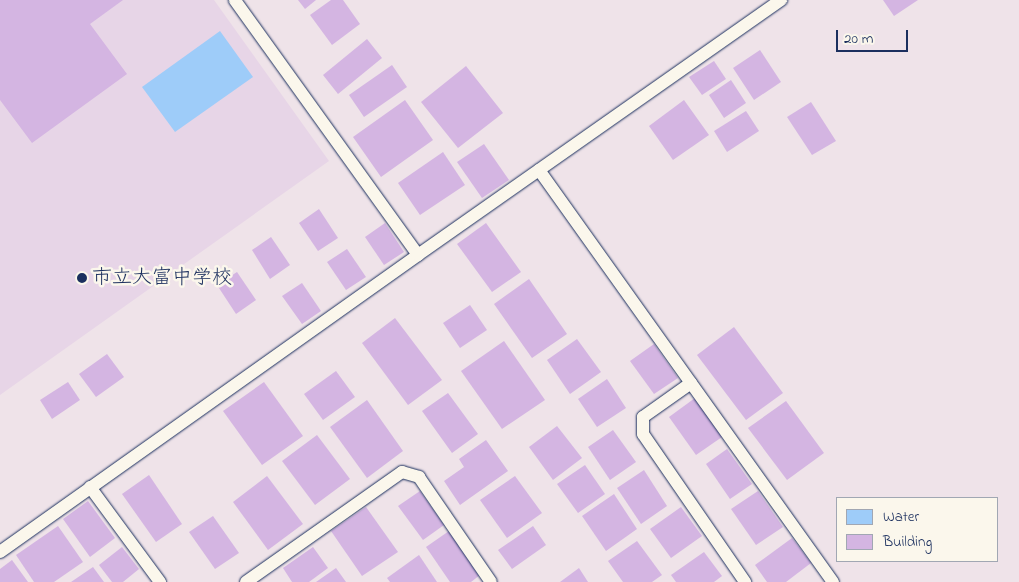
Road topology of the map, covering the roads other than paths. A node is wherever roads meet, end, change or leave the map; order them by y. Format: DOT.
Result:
graph roads {
  1 [pos="235,0"];
  2 [pos="780,0"];
  3 [pos="539,170"];
  4 [pos="418,254"];
  5 [pos="691,383"];
  6 [pos="90,487"];
  7 [pos="0,552"];
  8 [pos="160,582"];
  9 [pos="246,582"];
  10 [pos="491,582"];
  11 [pos="745,582"];
  12 [pos="833,582"];
  1 -- 4 [label="lane"];
  2 -- 3 [label="lane"];
  3 -- 4 [label="lane"];
  3 -- 5 [label="lane"];
  4 -- 6 [label="lane"];
  5 -- 11 [label="lane"];
  5 -- 12 [label="lane"];
  6 -- 7 [label="lane"];
  6 -- 8 [label="lane"];
  9 -- 10 [label="lane"];
}
